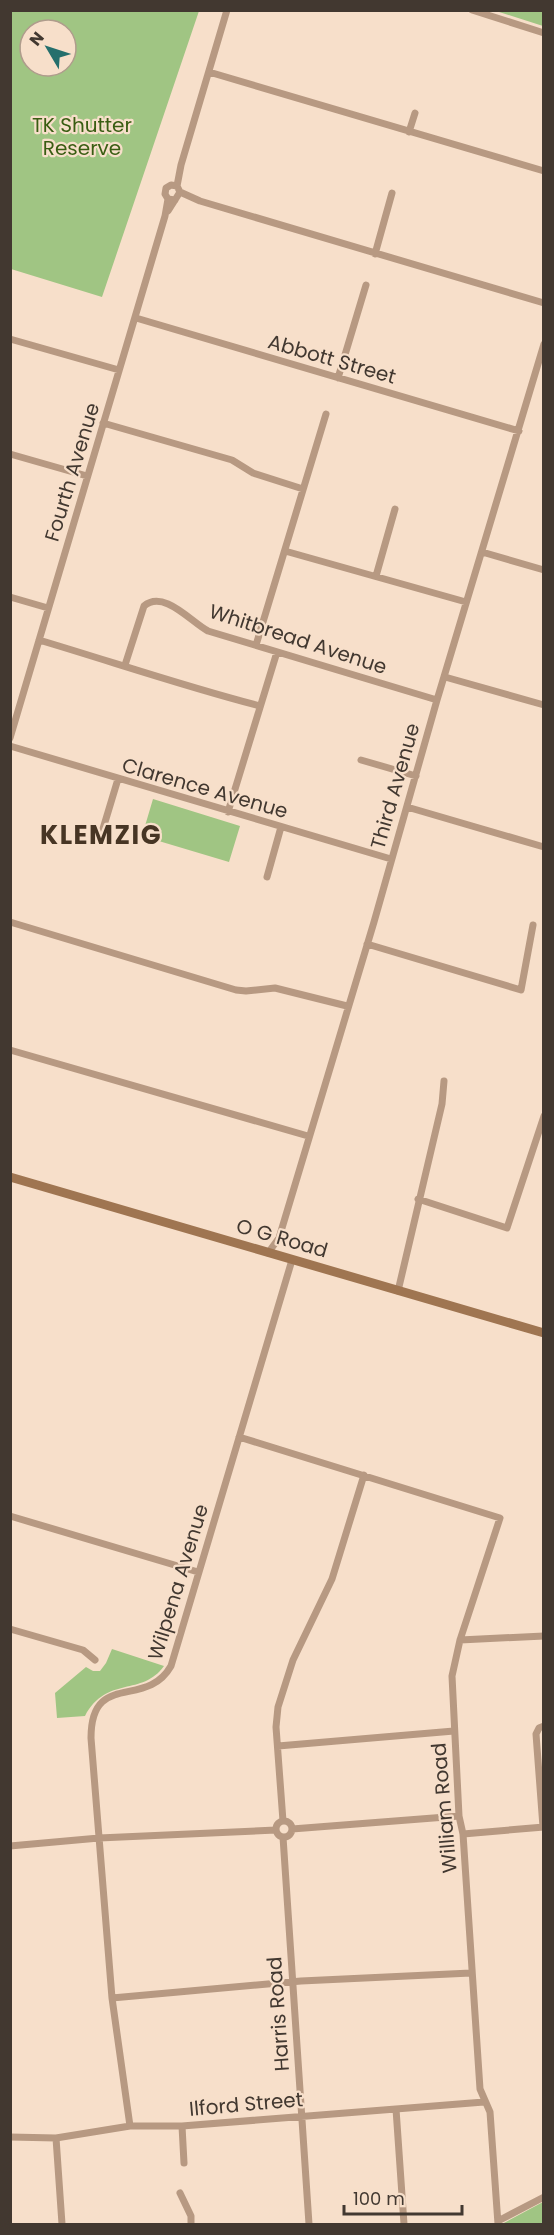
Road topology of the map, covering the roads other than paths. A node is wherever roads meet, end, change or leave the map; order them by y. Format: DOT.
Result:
graph roads {
  1 [pos="227,10"];
  2 [pos="472,10"];
  3 [pos="543,33"];
  4 [pos="209,72"];
  5 [pos="415,112"];
  6 [pos="410,132"];
  7 [pos="543,171"];
  8 [pos="175,193"];
  9 [pos="392,193"];
  10 [pos="375,254"];
  11 [pos="366,285"];
  12 [pos="543,303"];
  13 [pos="136,318"];
  14 [pos="10,339"];
  15 [pos="543,344"];
  16 [pos="119,370"];
  17 [pos="338,378"];
  18 [pos="326,414"];
  19 [pos="103,423"];
  20 [pos="519,430"];
  21 [pos="10,454"];
  22 [pos="87,477"];
  23 [pos="303,489"];
  24 [pos="395,509"];
  25 [pos="285,551"];
  26 [pos="482,552"];
  27 [pos="543,570"];
  28 [pos="376,576"];
  29 [pos="10,597"];
  30 [pos="466,602"];
  31 [pos="48,608"];
  32 [pos="39,640"];
  33 [pos="256,645"];
  34 [pos="277,652"];
  35 [pos="126,665"];
  36 [pos="445,677"];
  37 [pos="437,700"];
  38 [pos="543,705"];
  39 [pos="260,706"];
  40 [pos="10,738"];
  41 [pos="10,746"];
  42 [pos="361,760"];
  43 [pos="416,777"];
  44 [pos="117,779"];
  45 [pos="407,807"];
  46 [pos="228,812"];
  47 [pos="281,827"];
  48 [pos="102,832"];
  49 [pos="543,847"];
  50 [pos="391,859"];
  51 [pos="267,877"];
  52 [pos="10,922"];
  53 [pos="533,925"];
  54 [pos="367,944"];
  55 [pos="347,1006"];
  56 [pos="10,1050"];
  57 [pos="444,1081"];
  58 [pos="543,1116"];
  59 [pos="308,1136"];
  60 [pos="10,1178"];
  61 [pos="418,1199"];
  62 [pos="279,1238"];
  63 [pos="268,1253"];
  64 [pos="282,1257"];
  65 [pos="292,1260"];
  66 [pos="398,1291"];
  67 [pos="543,1334"];
  68 [pos="239,1437"];
  69 [pos="364,1475"];
  70 [pos="10,1516"];
  71 [pos="198,1572"];
  72 [pos="11,1630"];
  73 [pos="543,1636"];
  74 [pos="460,1640"];
  75 [pos="95,1660"];
  76 [pos="543,1726"];
  77 [pos="454,1731"];
  78 [pos="278,1746"];
  79 [pos="459,1816"];
  80 [pos="283,1821"];
  81 [pos="543,1827"];
  82 [pos="292,1829"];
  83 [pos="276,1830"];
  84 [pos="463,1834"];
  85 [pos="283,1837"];
  86 [pos="99,1838"];
  87 [pos="10,1846"];
  88 [pos="471,1972"];
  89 [pos="292,1982"];
  90 [pos="112,1998"];
  91 [pos="484,2102"];
  92 [pos="396,2109"];
  93 [pos="301,2116"];
  94 [pos="130,2126"];
  95 [pos="182,2126"];
  96 [pos="11,2135"];
  97 [pos="56,2138"];
  98 [pos="184,2163"];
  99 [pos="180,2193"];
  100 [pos="543,2197"];
  101 [pos="498,2223"];
  102 [pos="62,2224"];
  103 [pos="191,2224"];
  104 [pos="309,2224"];
  105 [pos="404,2224"];
  1 -- 4 [label="street, Fourth Avenue"];
  2 -- 3 [label="street"];
  4 -- 6 [label="street"];
  4 -- 8 [label="street, Fourth Avenue"];
  5 -- 6 [label="street"];
  6 -- 7 [label="street"];
  8 -- 10 [label="street"];
  8 -- 13 [label="street, Fourth Avenue"];
  9 -- 10 [label="street"];
  10 -- 12 [label="street"];
  11 -- 17 [label="street"];
  13 -- 16 [label="street, Fourth Avenue"];
  13 -- 17 [label="street, Abbott Street"];
  14 -- 16 [label="street"];
  15 -- 20 [label="street, Third Avenue"];
  16 -- 19 [label="street, Fourth Avenue"];
  17 -- 20 [label="street, Abbott Street"];
  18 -- 23 [label="street"];
  19 -- 22 [label="street, Fourth Avenue"];
  19 -- 23 [label="street"];
  20 -- 26 [label="street, Third Avenue"];
  21 -- 22 [label="street"];
  22 -- 31 [label="street, Fourth Avenue"];
  23 -- 25 [label="street"];
  24 -- 28 [label="street"];
  25 -- 28 [label="street"];
  25 -- 33 [label="street"];
  26 -- 27 [label="street"];
  26 -- 30 [label="street, Third Avenue"];
  28 -- 30 [label="street"];
  29 -- 31 [label="street"];
  30 -- 36 [label="street, Third Avenue"];
  31 -- 32 [label="street, Fourth Avenue"];
  32 -- 35 [label="street"];
  32 -- 40 [label="street, Fourth Avenue"];
  33 -- 34 [label="street, Whitbread Avenue"];
  33 -- 35 [label="street, Whitbread Avenue"];
  34 -- 37 [label="street, Whitbread Avenue"];
  34 -- 39 [label="street"];
  35 -- 39 [label="street"];
  36 -- 37 [label="street, Third Avenue"];
  36 -- 38 [label="street"];
  37 -- 43 [label="street, Third Avenue"];
  39 -- 46 [label="street"];
  41 -- 44 [label="street, Clarence Avenue"];
  42 -- 43 [label="street"];
  43 -- 45 [label="street, Third Avenue"];
  44 -- 46 [label="street, Clarence Avenue"];
  44 -- 48 [label="street"];
  45 -- 49 [label="street"];
  45 -- 50 [label="street, Third Avenue"];
  46 -- 47 [label="street, Clarence Avenue"];
  47 -- 50 [label="street, Clarence Avenue"];
  47 -- 51 [label="street"];
  50 -- 54 [label="street, Third Avenue"];
  52 -- 55 [label="street"];
  53 -- 54 [label="street"];
  54 -- 55 [label="street, Third Avenue"];
  55 -- 59 [label="street, Third Avenue"];
  56 -- 59 [label="street"];
  57 -- 61 [label="street"];
  58 -- 61 [label="street"];
  59 -- 62 [label="street, Third Avenue"];
  60 -- 63 [label="main road, O G Road"];
  61 -- 66 [label="street"];
  62 -- 63 [label="street, Third Avenue"];
  62 -- 64 [label="street, Third Avenue"];
  63 -- 64 [label="main road, O G Road"];
  64 -- 65 [label="main road, O G Road"];
  65 -- 66 [label="main road, O G Road"];
  65 -- 68 [label="street, Wilpena Avenue"];
  66 -- 67 [label="main road, O G Road"];
  68 -- 69 [label="street"];
  68 -- 71 [label="street, Wilpena Avenue"];
  69 -- 74 [label="street, William Road"];
  69 -- 78 [label="street"];
  70 -- 71 [label="street"];
  71 -- 86 [label="street, Wilpena Avenue"];
  72 -- 75 [label="street"];
  73 -- 74 [label="street"];
  74 -- 77 [label="street, William Road"];
  76 -- 81 [label="street"];
  77 -- 78 [label="street"];
  77 -- 79 [label="street, William Road"];
  78 -- 80 [label="street"];
  79 -- 82 [label="street"];
  79 -- 84 [label="street, William Road"];
  80 -- 82 [label="street"];
  80 -- 83 [label="street"];
  81 -- 84 [label="street"];
  82 -- 85 [label="street"];
  83 -- 85 [label="street"];
  83 -- 86 [label="street"];
  84 -- 88 [label="street, William Road"];
  85 -- 89 [label="street, Harris Road"];
  86 -- 87 [label="street"];
  86 -- 90 [label="street, Wilpena Avenue"];
  88 -- 89 [label="street"];
  88 -- 91 [label="street, William Road"];
  89 -- 90 [label="street"];
  89 -- 93 [label="street, Harris Road"];
  90 -- 94 [label="street, Wilpena Avenue"];
  91 -- 92 [label="street, Ilford Street"];
  91 -- 101 [label="street, William Road"];
  92 -- 93 [label="street, Ilford Street"];
  92 -- 105 [label="street"];
  93 -- 95 [label="street, Ilford Street"];
  93 -- 104 [label="street, Harris Road"];
  94 -- 95 [label="street, Ilford Street"];
  94 -- 97 [label="street, Ilford Street"];
  95 -- 98 [label="street"];
  96 -- 97 [label="street, Ilford Street"];
  97 -- 102 [label="street"];
  99 -- 103 [label="street"];
  100 -- 101 [label="street"];
}
